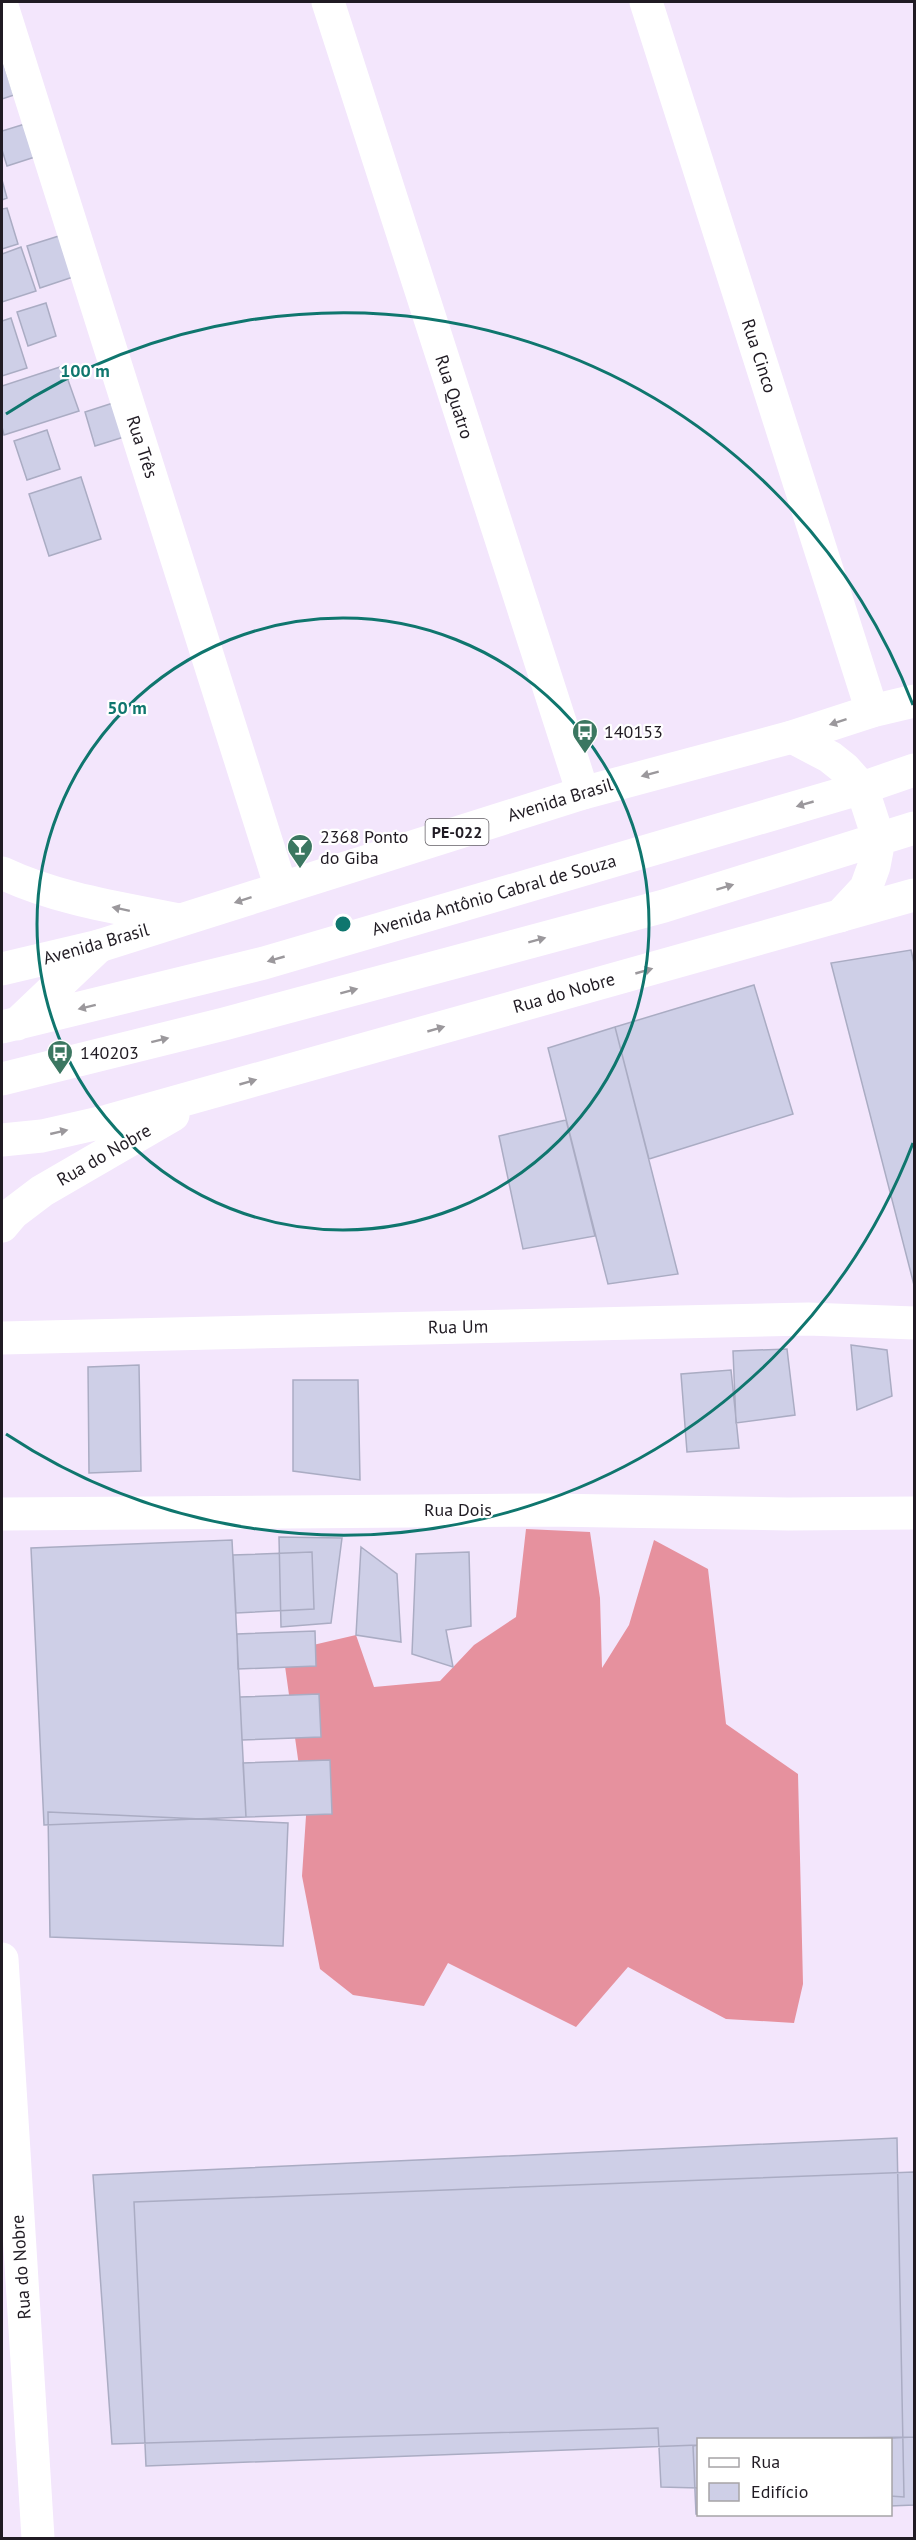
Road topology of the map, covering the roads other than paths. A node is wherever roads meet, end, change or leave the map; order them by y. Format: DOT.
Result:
graph roads {
  1 [pos="328,2"];
  2 [pos="646,2"];
  3 [pos="2,6"];
  4 [pos="915,701"];
  5 [pos="872,711"];
  6 [pos="792,737"];
  7 [pos="915,770"];
  8 [pos="862,788"];
  9 [pos="583,792"];
  10 [pos="915,828"];
  11 [pos="879,840"];
  12 [pos="2,873"];
  13 [pos="281,888"];
  14 [pos="915,895"];
  15 [pos="840,916"];
  16 [pos="179,920"];
  17 [pos="99,946"];
  18 [pos="2,969"];
  19 [pos="9,1026"];
  20 [pos="2,1079"];
  21 [pos="213,1092"];
  22 [pos="2,1140"];
  23 [pos="2,1226"];
  24 [pos="915,1323"];
  25 [pos="2,1338"];
  26 [pos="915,1513"];
  27 [pos="2,1514"];
  28 [pos="2,1959"];
  29 [pos="39,2538"];
  1 -- 9 [label="main road, Rua Quatro"];
  2 -- 5 [label="main road, Rua Cinco"];
  3 -- 13 [label="main road, Rua Três"];
  4 -- 5 [label="main road, Avenida Brasil / PE-022"];
  5 -- 6 [label="main road, Avenida Brasil / PE-022, one-way"];
  6 -- 8 [label="main road"];
  6 -- 9 [label="main road, Avenida Brasil / PE-022, one-way"];
  7 -- 8 [label="main road, Avenida Antônio Cabral de Souza"];
  8 -- 11 [label="main road"];
  8 -- 19 [label="main road, Avenida Antônio Cabral de Souza, one-way"];
  9 -- 13 [label="main road, Avenida Brasil / PE-022"];
  10 -- 11 [label="main road"];
  11 -- 15 [label="main road"];
  20 -- 11 [label="main road, one-way"];
  16 -- 12 [label="main road, one-way"];
  13 -- 16 [label="main road, Avenida Brasil / PE-022, one-way"];
  14 -- 15 [label="main road, Rua do Nobre"];
  21 -- 15 [label="main road, Rua do Nobre, one-way"];
  16 -- 17 [label="main road, Avenida Brasil / PE-022"];
  17 -- 18 [label="main road, Avenida Brasil / PE-022"];
  17 -- 19 [label="main road"];
  22 -- 21 [label="main road, Rua do Nobre, one-way"];
  21 -- 23 [label="main road, Rua do Nobre"];
  24 -- 25 [label="main road, Rua Um"];
  26 -- 27 [label="main road, Rua Dois"];
  28 -- 29 [label="main road, Rua do Nobre"];
}
